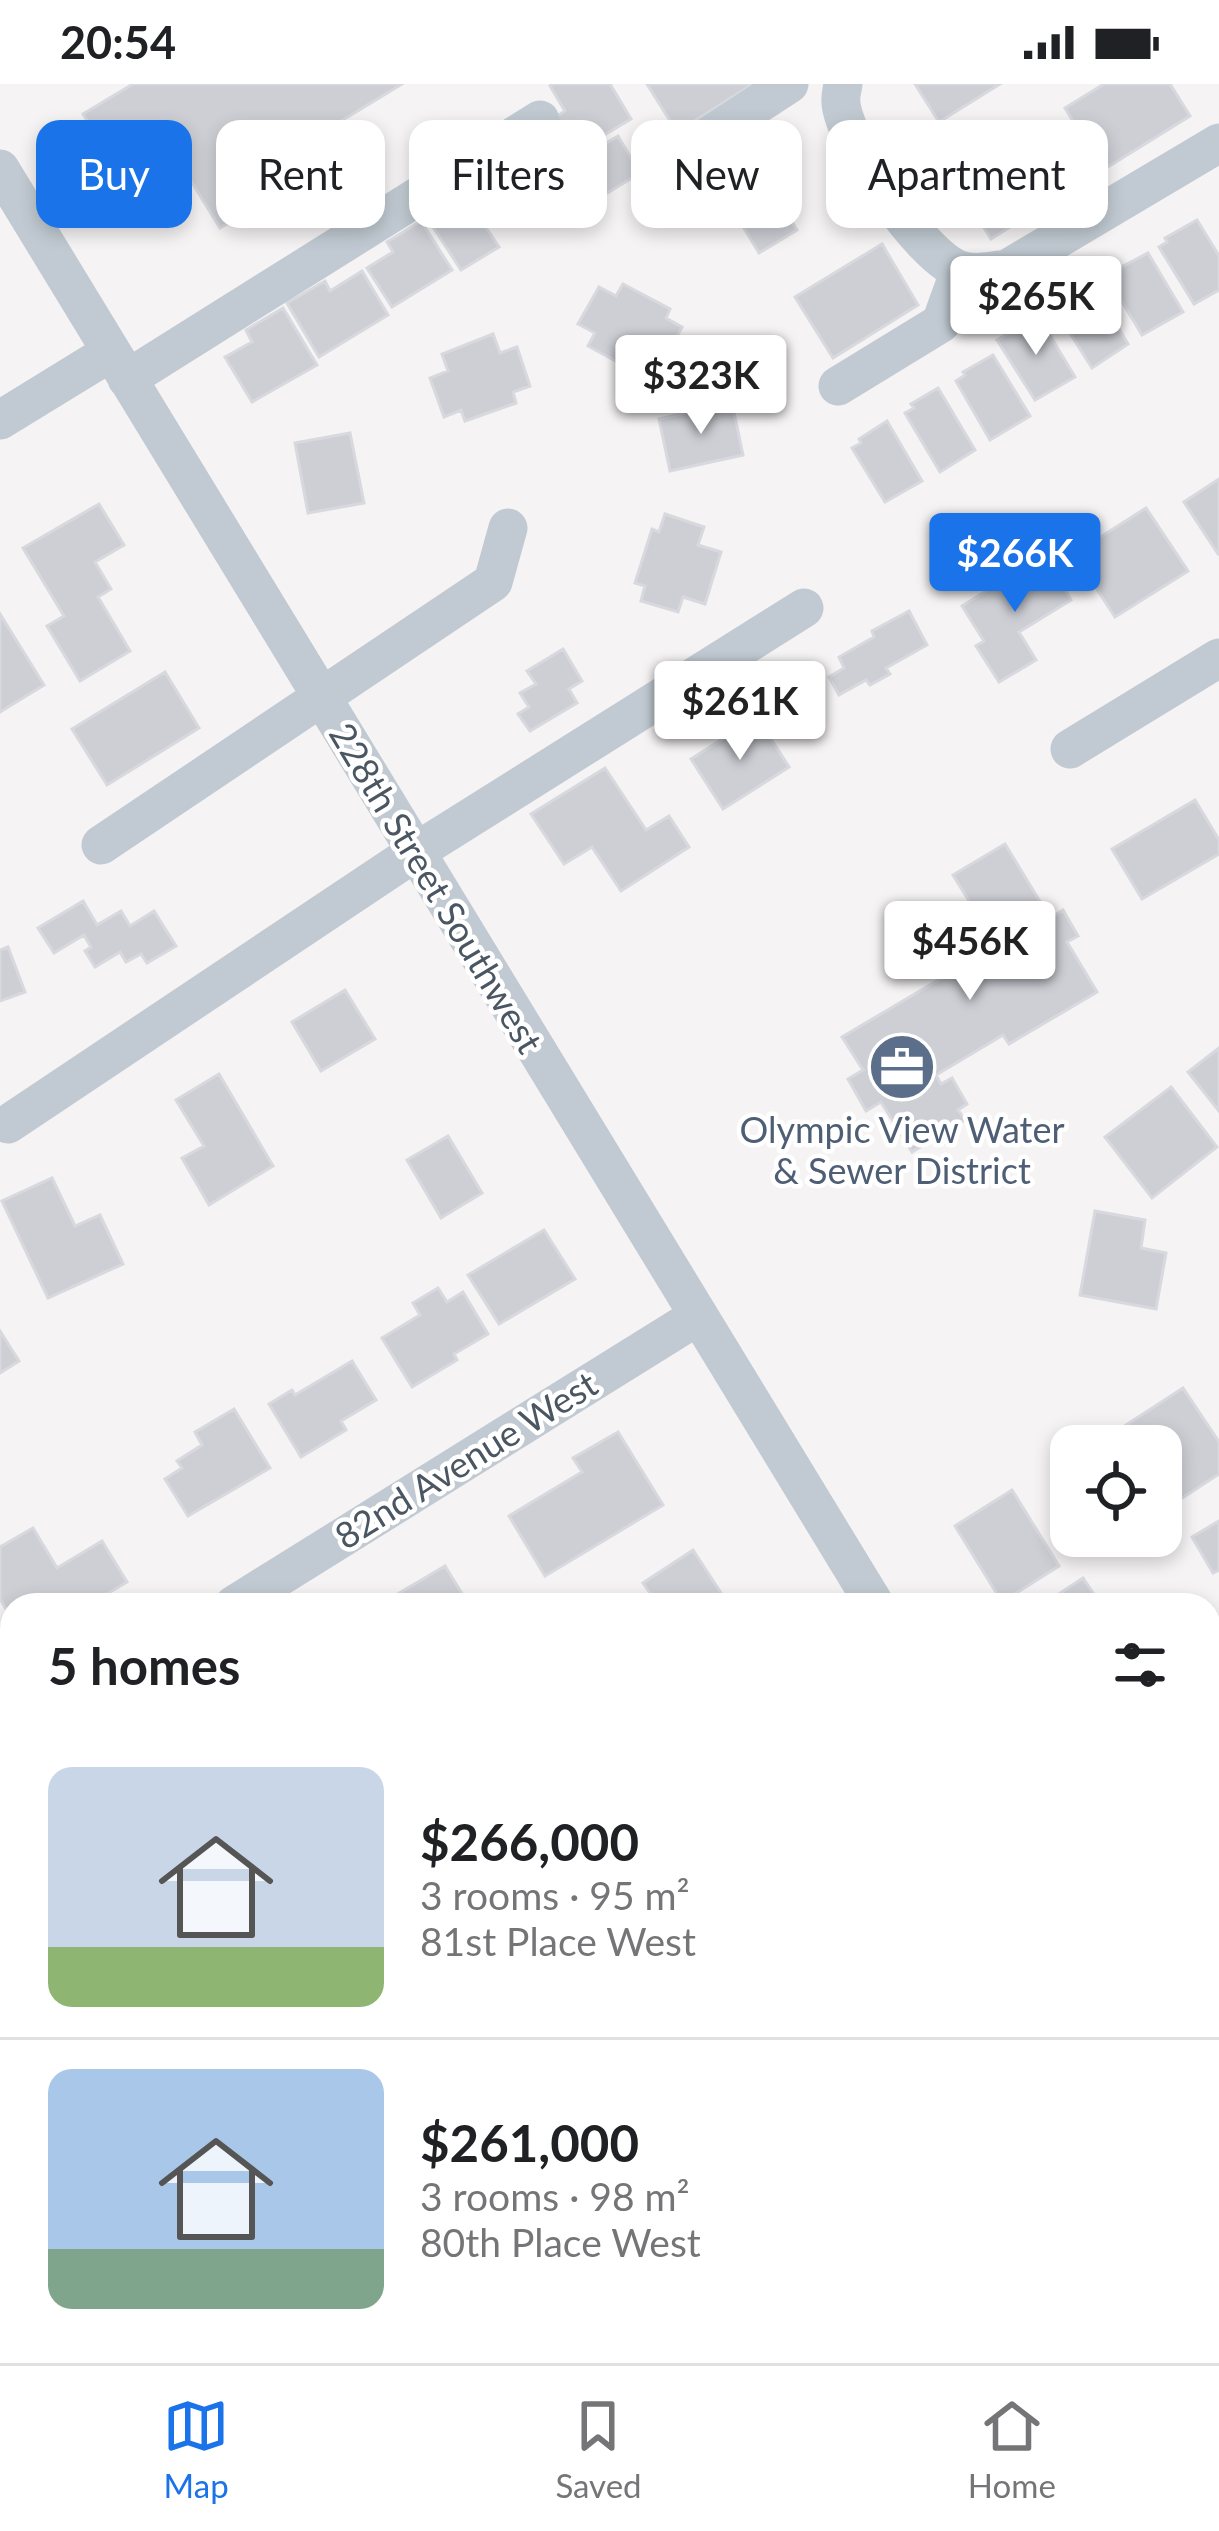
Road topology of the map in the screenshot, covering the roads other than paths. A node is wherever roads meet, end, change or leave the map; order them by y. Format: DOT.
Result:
graph roads {
  1 [pos="789,84"];
  2 [pos="842,84"];
  3 [pos="734,120"];
  4 [pos="1219,143"];
  5 [pos="0,169"];
  6 [pos="409,197"];
  7 [pos="960,270"];
  8 [pos="120,366"];
  9 [pos="838,386"];
  10 [pos="0,419"];
  11 [pos="508,528"];
  12 [pos="804,608"];
  13 [pos="1219,658"];
  14 [pos="319,696"];
  15 [pos="1070,749"];
  16 [pos="101,845"];
  17 [pos="414,853"];
  18 [pos="8,1124"];
  19 [pos="698,1316"];
  20 [pos="253,1593"];
  21 [pos="868,1593"];
  1 -- 3 [label="street"];
  2 -- 7 [label="street"];
  4 -- 7 [label="street"];
  5 -- 8 [label="street, 228th Street Southwest"];
  6 -- 8 [label="street"];
  7 -- 9 [label="street"];
  8 -- 10 [label="street"];
  8 -- 14 [label="street, 228th Street Southwest"];
  11 -- 14 [label="street"];
  12 -- 17 [label="street"];
  13 -- 15 [label="street"];
  14 -- 16 [label="street"];
  14 -- 17 [label="street, 228th Street Southwest"];
  17 -- 18 [label="street"];
  17 -- 19 [label="street, 228th Street Southwest"];
  19 -- 20 [label="street, 82nd Avenue West"];
  19 -- 21 [label="street, 228th Street Southwest"];
}
